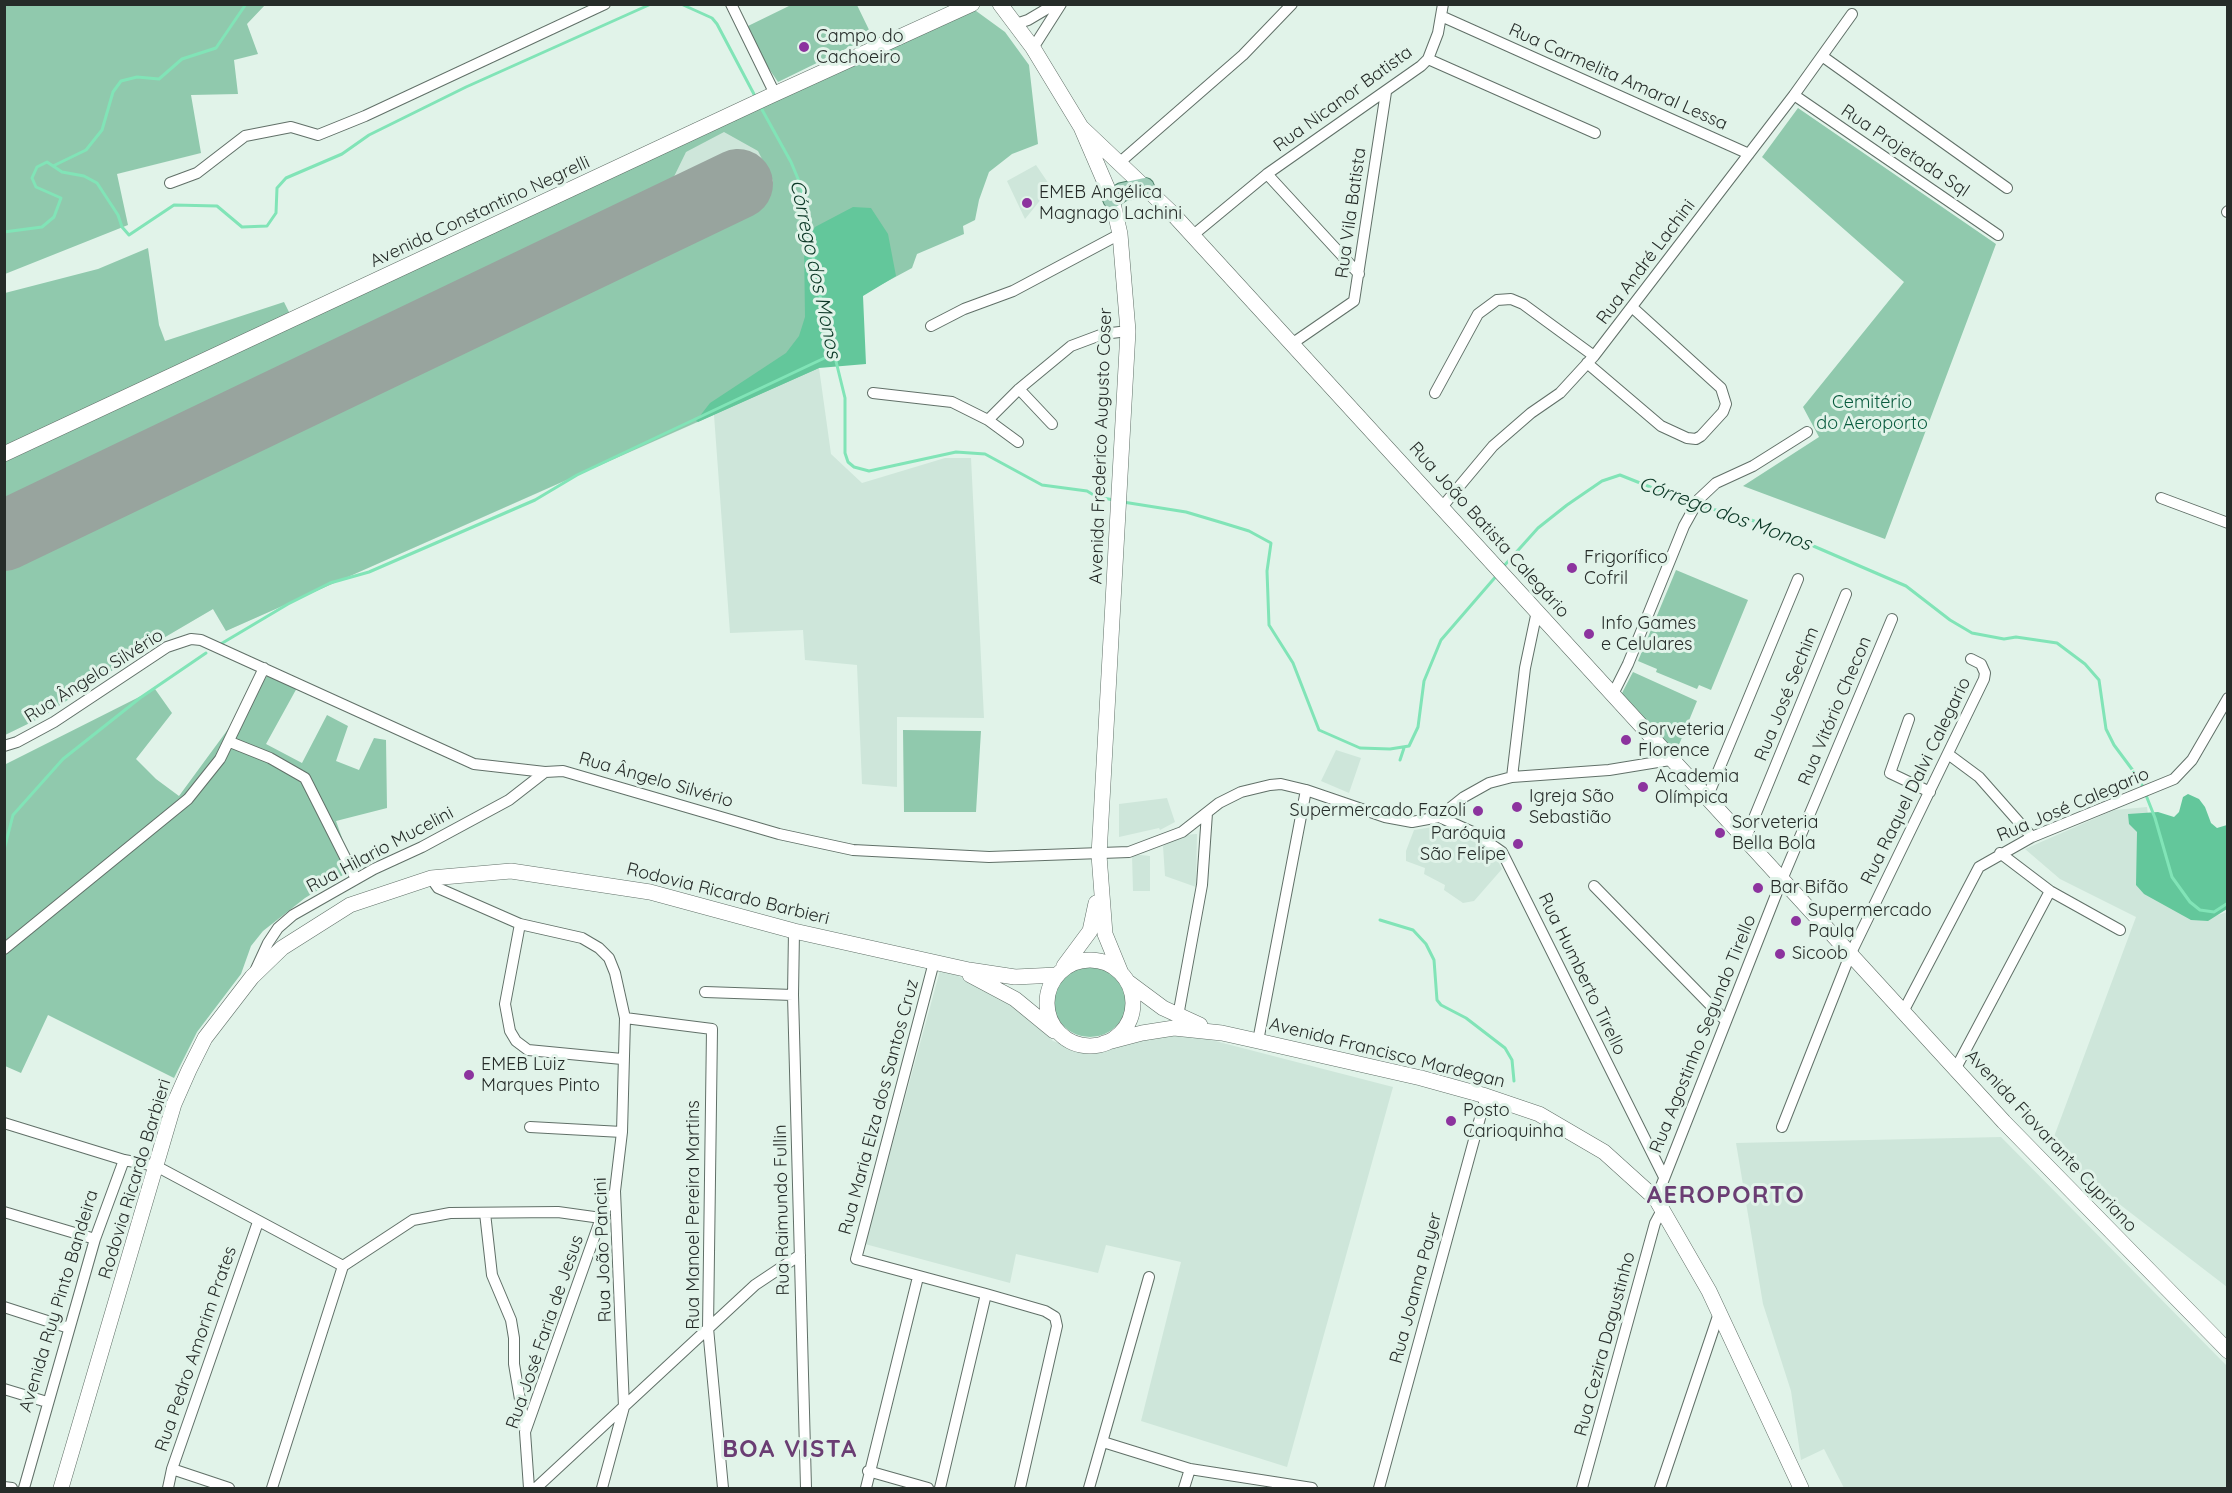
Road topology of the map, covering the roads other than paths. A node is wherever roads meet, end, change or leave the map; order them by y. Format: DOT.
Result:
graph roads {
  1 [pos="606,4"];
  2 [pos="731,4"];
  3 [pos="972,4"];
  4 [pos="1000,4"];
  5 [pos="1055,4"];
  6 [pos="1061,4"];
  7 [pos="1292,4"];
  8 [pos="1443,4"];
  9 [pos="1852,14"];
  10 [pos="1441,16"];
  11 [pos="1016,24"];
  12 [pos="1033,48"];
  13 [pos="1822,56"];
  14 [pos="1428,59"];
  15 [pos="1386,92"];
  16 [pos="1794,95"];
  17 [pos="771,96"];
  18 [pos="1081,127"];
  19 [pos="1595,133"];
  20 [pos="1749,154"];
  21 [pos="1119,163"];
  22 [pos="1101,174"];
  23 [pos="1267,174"];
  24 [pos="170,183"];
  25 [pos="1145,187"];
  26 [pos="2007,188"];
  27 [pos="1112,200"];
  28 [pos="1120,234"];
  29 [pos="1998,235"];
  30 [pos="1192,236"];
  31 [pos="1359,274"];
  32 [pos="1633,308"];
  33 [pos="931,326"];
  34 [pos="1128,332"];
  35 [pos="1293,343"];
  36 [pos="1591,359"];
  37 [pos="1019,389"];
  38 [pos="873,393"];
  39 [pos="1435,393"];
  40 [pos="988,420"];
  41 [pos="1052,424"];
  42 [pos="1807,432"];
  43 [pos="1018,442"];
  44 [pos="4,454"];
  45 [pos="2161,498"];
  46 [pos="1442,507"];
  47 [pos="2228,523"];
  48 [pos="1798,579"];
  49 [pos="1846,594"];
  50 [pos="1537,611"];
  51 [pos="1892,619"];
  52 [pos="1971,659"];
  53 [pos="264,668"];
  54 [pos="1612,696"];
  55 [pos="2228,699"];
  56 [pos="1909,719"];
  57 [pos="230,742"];
  58 [pos="4,746"];
  59 [pos="1948,754"];
  60 [pos="1670,760"];
  61 [pos="545,772"];
  62 [pos="1512,777"];
  63 [pos="1306,790"];
  64 [pos="1930,792"];
  65 [pos="1707,798"];
  66 [pos="1207,813"];
  67 [pos="1439,817"];
  68 [pos="2032,837"];
  69 [pos="1745,840"];
  70 [pos="2000,853"];
  71 [pos="1099,855"];
  72 [pos="430,878"];
  73 [pos="356,879"];
  74 [pos="1781,882"];
  75 [pos="1100,886"];
  76 [pos="1594,886"];
  77 [pos="2050,891"];
  78 [pos="520,924"];
  79 [pos="2120,930"];
  80 [pos="794,931"];
  81 [pos="4,949"];
  82 [pos="1850,955"];
  83 [pos="939,963"];
  84 [pos="1060,972"];
  85 [pos="252,977"];
  86 [pos="1124,977"];
  87 [pos="705,992"];
  88 [pos="793,994"];
  89 [pos="1904,1010"];
  90 [pos="1178,1016"];
  91 [pos="625,1018"];
  92 [pos="1726,1021"];
  93 [pos="1222,1033"];
  94 [pos="1064,1037"];
  95 [pos="1258,1041"];
  96 [pos="1104,1043"];
  97 [pos="622,1059"];
  98 [pos="1956,1068"];
  99 [pos="1486,1096"];
  100 [pos="4,1123"];
  101 [pos="530,1127"];
  102 [pos="1782,1127"];
  103 [pos="622,1132"];
  104 [pos="124,1161"];
  105 [pos="156,1166"];
  106 [pos="1664,1177"];
  107 [pos="615,1191"];
  108 [pos="1659,1204"];
  109 [pos="4,1212"];
  110 [pos="485,1213"];
  111 [pos="601,1218"];
  112 [pos="258,1222"];
  113 [pos="95,1239"];
  114 [pos="800,1255"];
  115 [pos="343,1266"];
  116 [pos="918,1277"];
  117 [pos="1149,1277"];
  118 [pos="986,1294"];
  119 [pos="4,1307"];
  120 [pos="1719,1313"];
  121 [pos="69,1328"];
  122 [pos="708,1328"];
  123 [pos="2228,1351"];
  124 [pos="4,1389"];
  125 [pos="47,1402"];
  126 [pos="624,1407"];
  127 [pos="525,1432"];
  128 [pos="1103,1442"];
  129 [pos="172,1469"];
  130 [pos="1190,1469"];
  131 [pos="868,1471"];
  132 [pos="4,1486"];
  133 [pos="1264,1486"];
  134 [pos="12,1488"];
  135 [pos="24,1488"];
  136 [pos="61,1488"];
  137 [pos="168,1488"];
  138 [pos="229,1488"];
  139 [pos="272,1488"];
  140 [pos="529,1488"];
  141 [pos="536,1488"];
  142 [pos="602,1488"];
  143 [pos="723,1488"];
  144 [pos="806,1488"];
  145 [pos="866,1488"];
  146 [pos="928,1488"];
  147 [pos="940,1488"];
  148 [pos="1020,1488"];
  149 [pos="1089,1488"];
  150 [pos="1184,1488"];
  151 [pos="1312,1488"];
  152 [pos="1378,1488"];
  153 [pos="1582,1488"];
  154 [pos="1660,1488"];
  155 [pos="1801,1488"];
  1 -- 24 [label="street"];
  2 -- 17 [label="street"];
  3 -- 17 [label="main road, Avenida Constantino Negrelli"];
  4 -- 11 [label="main road, Avenida Frederico Augusto Coser"];
  5 -- 11 [label="street"];
  6 -- 12 [label="street"];
  7 -- 21 [label="street"];
  8 -- 10 [label="street"];
  9 -- 13 [label="street, Rua André Lachini"];
  10 -- 14 [label="street"];
  10 -- 20 [label="street, Rua Carmelita Amaral Lessa"];
  11 -- 12 [label="main road, Avenida Frederico Augusto Coser"];
  12 -- 18 [label="main road, Avenida Frederico Augusto Coser"];
  13 -- 16 [label="street, Rua André Lachini"];
  13 -- 26 [label="street, Rua Projetada Sql"];
  14 -- 15 [label="street, Rua Nicanor Batista"];
  14 -- 19 [label="street, Rua Nicanor Batista"];
  15 -- 23 [label="street, Rua Nicanor Batista"];
  15 -- 31 [label="street, Rua Vila Batista"];
  16 -- 20 [label="street, Rua André Lachini"];
  16 -- 29 [label="street, Rua Projetada Sql"];
  17 -- 44 [label="main road, Avenida Constantino Negrelli"];
  18 -- 21 [label="main road, Rua João Batista Calegário"];
  18 -- 22 [label="main road, Avenida Frederico Augusto Coser"];
  20 -- 32 [label="street, Rua André Lachini"];
  21 -- 22 [label="main road"];
  21 -- 25 [label="main road, Rua João Batista Calegário"];
  22 -- 27 [label="main road, Avenida Frederico Augusto Coser"];
  23 -- 30 [label="street, Rua Nicanor Batista"];
  23 -- 31 [label="street"];
  25 -- 27 [label="main road"];
  25 -- 30 [label="main road, Rua João Batista Calegário"];
  27 -- 28 [label="main road, Avenida Frederico Augusto Coser"];
  28 -- 33 [label="street"];
  28 -- 34 [label="main road, Avenida Frederico Augusto Coser"];
  30 -- 35 [label="main road, Rua João Batista Calegário"];
  31 -- 35 [label="street, Rua Vila Batista"];
  32 -- 36 [label="street, Rua André Lachini"];
  32 -- 36 [label="street"];
  34 -- 37 [label="street"];
  34 -- 71 [label="main road, Avenida Frederico Augusto Coser"];
  35 -- 46 [label="main road, Rua João Batista Calegário"];
  36 -- 39 [label="street"];
  36 -- 46 [label="street, Rua André Lachini"];
  37 -- 40 [label="street"];
  37 -- 41 [label="street"];
  38 -- 40 [label="street"];
  40 -- 43 [label="street"];
  42 -- 54 [label="street"];
  45 -- 47 [label="street"];
  46 -- 50 [label="main road, Rua João Batista Calegário"];
  48 -- 65 [label="street"];
  49 -- 69 [label="street, Rua José Sechim"];
  50 -- 54 [label="main road, Rua João Batista Calegário"];
  50 -- 62 [label="street"];
  51 -- 74 [label="street, Rua Vitório Checon"];
  52 -- 59 [label="street, Rua Raquel Dalvi Calegario"];
  53 -- 57 [label="street"];
  53 -- 58 [label="street, Rua Ângelo Silvério"];
  53 -- 61 [label="street, Rua Ângelo Silvério"];
  54 -- 60 [label="main road, Rua João Batista Calegário"];
  55 -- 68 [label="street, Rua José Calegario"];
  56 -- 64 [label="street"];
  57 -- 73 [label="street"];
  57 -- 81 [label="street"];
  59 -- 64 [label="street, Rua Raquel Dalvi Calegario"];
  59 -- 68 [label="street"];
  60 -- 62 [label="street"];
  60 -- 65 [label="main road, Rua João Batista Calegário"];
  61 -- 71 [label="street, Rua Ângelo Silvério"];
  61 -- 73 [label="street, Rua Hilario Mucelini"];
  62 -- 67 [label="street"];
  63 -- 66 [label="street, Rua Ângelo Silvério"];
  63 -- 67 [label="street, Rua Ângelo Silvério"];
  63 -- 95 [label="street"];
  64 -- 82 [label="street, Rua Raquel Dalvi Calegario"];
  65 -- 69 [label="main road, Rua João Batista Calegário"];
  66 -- 71 [label="street, Rua Ângelo Silvério"];
  66 -- 90 [label="street"];
  67 -- 106 [label="street, Rua Humberto Tirello"];
  68 -- 70 [label="street, Rua José Calegario"];
  69 -- 74 [label="main road, Rua João Batista Calegário"];
  70 -- 77 [label="street"];
  70 -- 89 [label="street, Rua José Calegario"];
  71 -- 75 [label="main road, Avenida Frederico Augusto Coser"];
  72 -- 78 [label="street, Rua João Pancini"];
  72 -- 80 [label="main road, Rodovia Ricardo Barbieri"];
  72 -- 85 [label="main road, Rodovia Ricardo Barbieri"];
  73 -- 85 [label="street, Rua Hilario Mucelini"];
  74 -- 82 [label="main road, Rua João Batista Calegário"];
  74 -- 92 [label="street, Rua Agostinho Segundo Tirello"];
  75 -- 84 [label="main road, Avenida Frederico Augusto Coser"];
  75 -- 86 [label="main road, Avenida Frederico Augusto Coser"];
  76 -- 92 [label="street"];
  77 -- 79 [label="street"];
  77 -- 98 [label="street"];
  78 -- 91 [label="street, Rua João Pancini"];
  78 -- 97 [label="street"];
  80 -- 83 [label="main road, Rodovia Ricardo Barbieri"];
  80 -- 88 [label="street, Rua Raimundo Fullin"];
  82 -- 89 [label="main road, Avenida Fiovarante Cypriano"];
  82 -- 102 [label="street, Rua Raquel Dalvi Calegario"];
  83 -- 84 [label="main road"];
  83 -- 94 [label="main road"];
  83 -- 116 [label="street, Rua Maria Elza dos Santos Cruz"];
  84 -- 86 [label="main road"];
  84 -- 94 [label="main road"];
  85 -- 105 [label="main road, Rodovia Ricardo Barbieri"];
  86 -- 90 [label="main road, Avenida Francisco Mardegan"];
  86 -- 96 [label="main road"];
  87 -- 88 [label="street"];
  88 -- 114 [label="street, Rua Raimundo Fullin"];
  89 -- 98 [label="main road, Avenida Fiovarante Cypriano"];
  90 -- 93 [label="main road, Avenida Francisco Mardegan"];
  91 -- 97 [label="street, Rua João Pancini"];
  91 -- 122 [label="street, Rua Manoel Pereira Martins"];
  92 -- 106 [label="street, Rua Agostinho Segundo Tirello"];
  93 -- 95 [label="main road, Avenida Francisco Mardegan"];
  93 -- 96 [label="main road, Avenida Francisco Mardegan"];
  94 -- 96 [label="main road"];
  95 -- 99 [label="main road, Avenida Francisco Mardegan"];
  97 -- 103 [label="street, Rua João Pancini"];
  98 -- 123 [label="main road, Avenida Fiovarante Cypriano"];
  99 -- 108 [label="main road, Avenida Francisco Mardegan"];
  99 -- 152 [label="street, Rua Joanna Payer"];
  100 -- 104 [label="street"];
  101 -- 103 [label="street"];
  103 -- 107 [label="street, Rua João Pancini"];
  104 -- 105 [label="street"];
  104 -- 113 [label="street, Avenida Ruy Pinto Bandeira"];
  105 -- 112 [label="street"];
  105 -- 136 [label="main road, Rodovia Ricardo Barbieri"];
  106 -- 108 [label="street, Rua Agostinho Segundo Tirello"];
  107 -- 111 [label="street, Rua José Faria de Jesus"];
  107 -- 126 [label="street, Rua João Pancini"];
  108 -- 120 [label="main road, Avenida Francisco Mardegan"];
  108 -- 153 [label="street, Rua Cezira Dagustinho"];
  109 -- 113 [label="street"];
  110 -- 111 [label="street"];
  110 -- 115 [label="street"];
  110 -- 127 [label="street"];
  111 -- 127 [label="street, Rua José Faria de Jesus"];
  112 -- 115 [label="street"];
  112 -- 129 [label="street, Rua Pedro Amorim Prates"];
  113 -- 121 [label="street, Avenida Ruy Pinto Bandeira"];
  114 -- 122 [label="street"];
  114 -- 144 [label="street, Rua Raimundo Fullin"];
  115 -- 139 [label="street"];
  116 -- 118 [label="street"];
  116 -- 131 [label="street"];
  117 -- 128 [label="street"];
  118 -- 147 [label="street"];
  118 -- 148 [label="street"];
  119 -- 121 [label="street"];
  120 -- 154 [label="street"];
  120 -- 155 [label="main road, Avenida Francisco Mardegan"];
  121 -- 125 [label="street, Avenida Ruy Pinto Bandeira"];
  122 -- 126 [label="street"];
  122 -- 143 [label="street, Rua Manoel Pereira Martins"];
  124 -- 125 [label="street"];
  125 -- 135 [label="street, Avenida Ruy Pinto Bandeira"];
  126 -- 141 [label="street"];
  126 -- 142 [label="street, Rua João Pancini"];
  127 -- 140 [label="street, Rua José Faria de Jesus"];
  128 -- 130 [label="street"];
  128 -- 149 [label="street"];
  129 -- 137 [label="street, Rua Pedro Amorim Prates"];
  129 -- 138 [label="street"];
  130 -- 133 [label="street"];
  130 -- 150 [label="street"];
  131 -- 145 [label="street"];
  131 -- 146 [label="street"];
  132 -- 134 [label="street"];
  133 -- 151 [label="street"];
}
